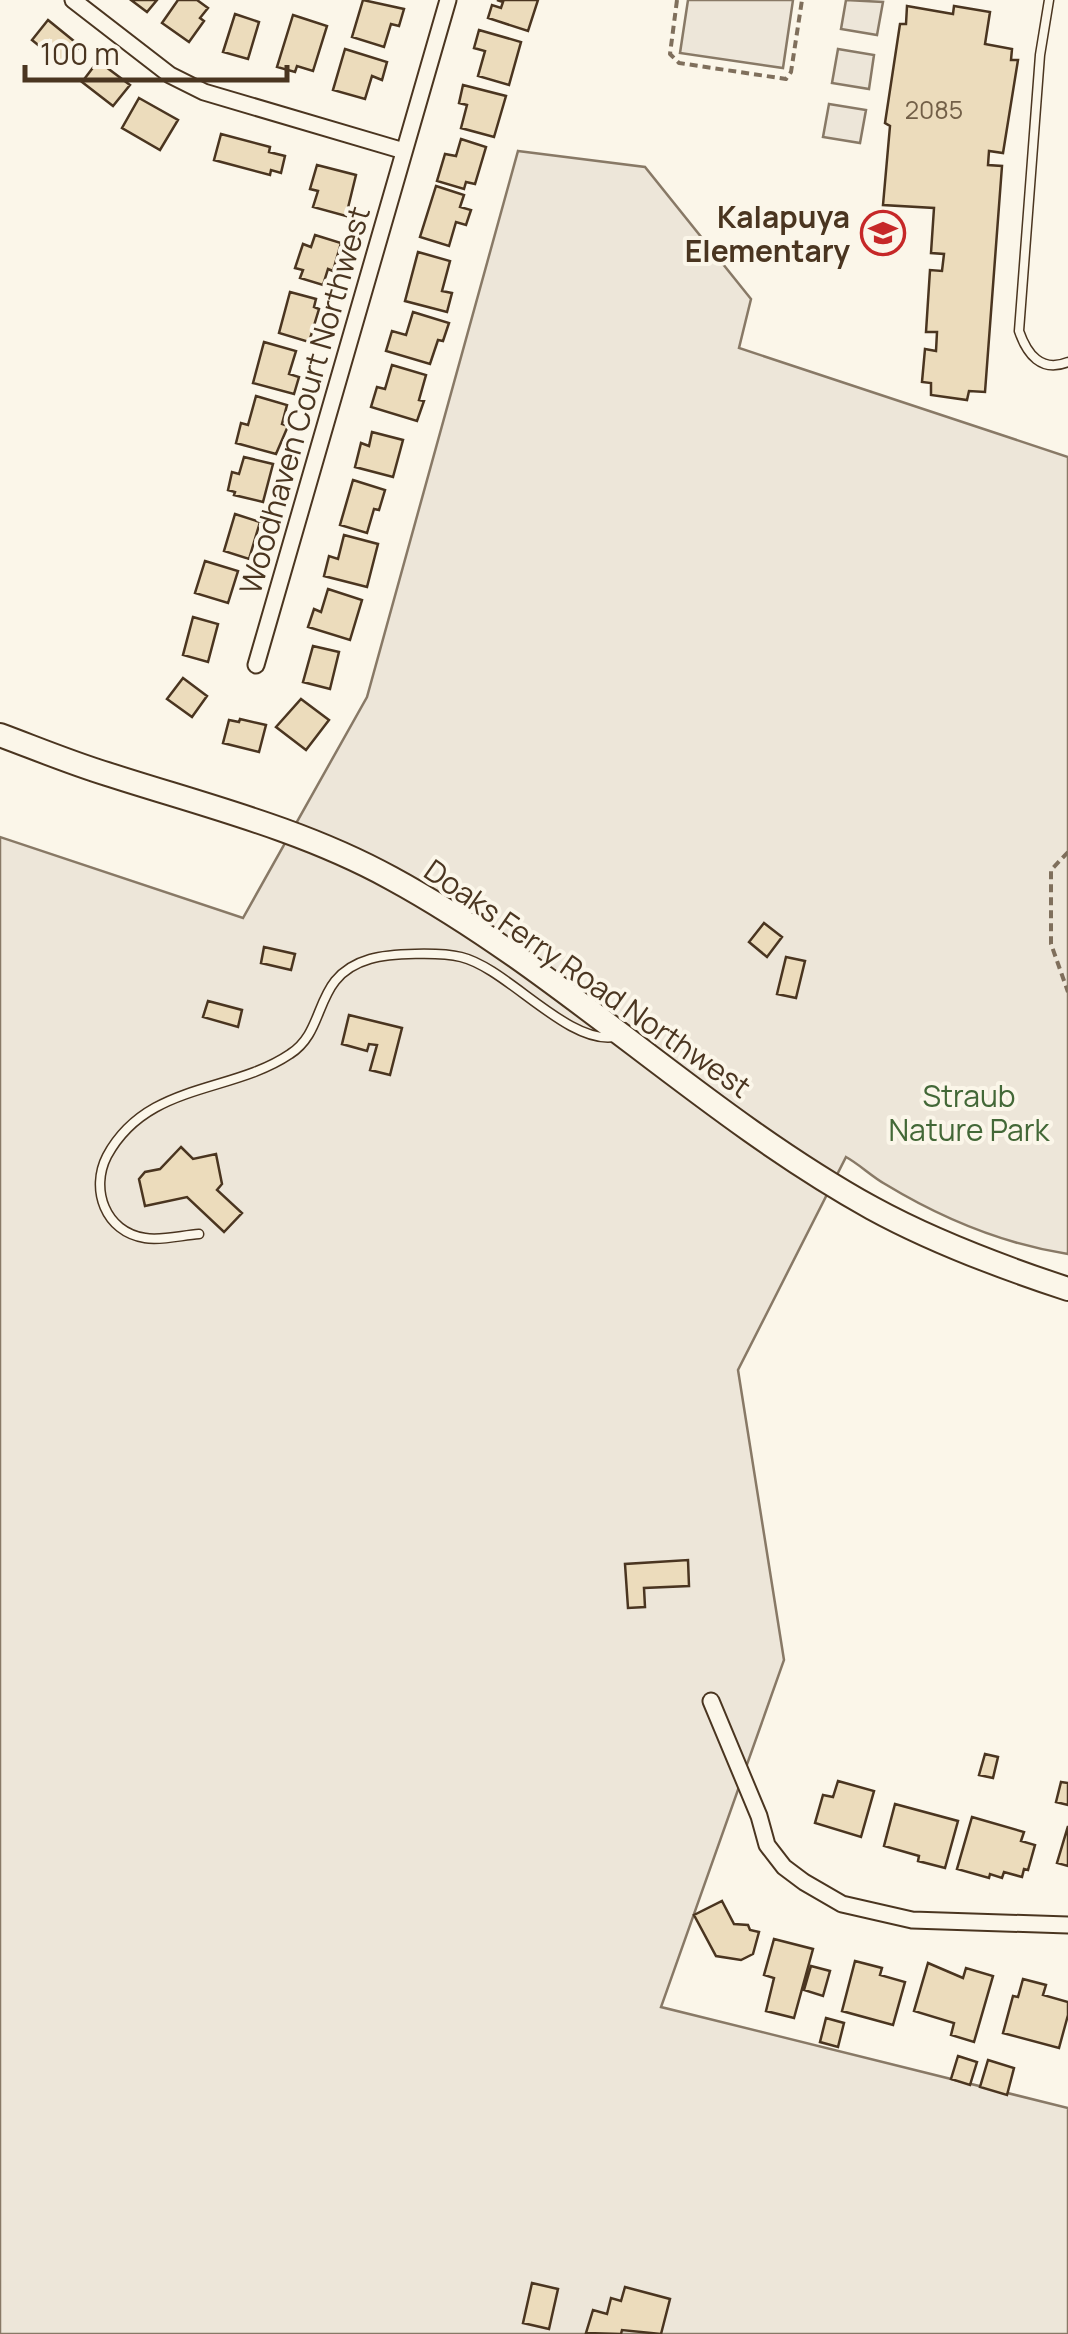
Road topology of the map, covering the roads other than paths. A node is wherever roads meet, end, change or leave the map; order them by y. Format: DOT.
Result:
graph roads {
  1 [pos="72,0"];
  2 [pos="448,0"];
  3 [pos="1048,0"];
  4 [pos="404,151"];
  5 [pos="1068,362"];
  6 [pos="256,665"];
  7 [pos="0,735"];
  8 [pos="624,1035"];
  9 [pos="199,1234"];
  10 [pos="1068,1289"];
  11 [pos="710,1701"];
  12 [pos="1068,1925"];
  1 -- 4 [label="street"];
  2 -- 4 [label="street, Woodhaven Court Northwest"];
  3 -- 5 [label="lane"];
  4 -- 6 [label="street, Woodhaven Court Northwest"];
  7 -- 8 [label="main road, Doaks Ferry Road Northwest"];
  8 -- 9 [label="lane"];
  8 -- 10 [label="main road, Doaks Ferry Road Northwest"];
  11 -- 12 [label="street"];
}
